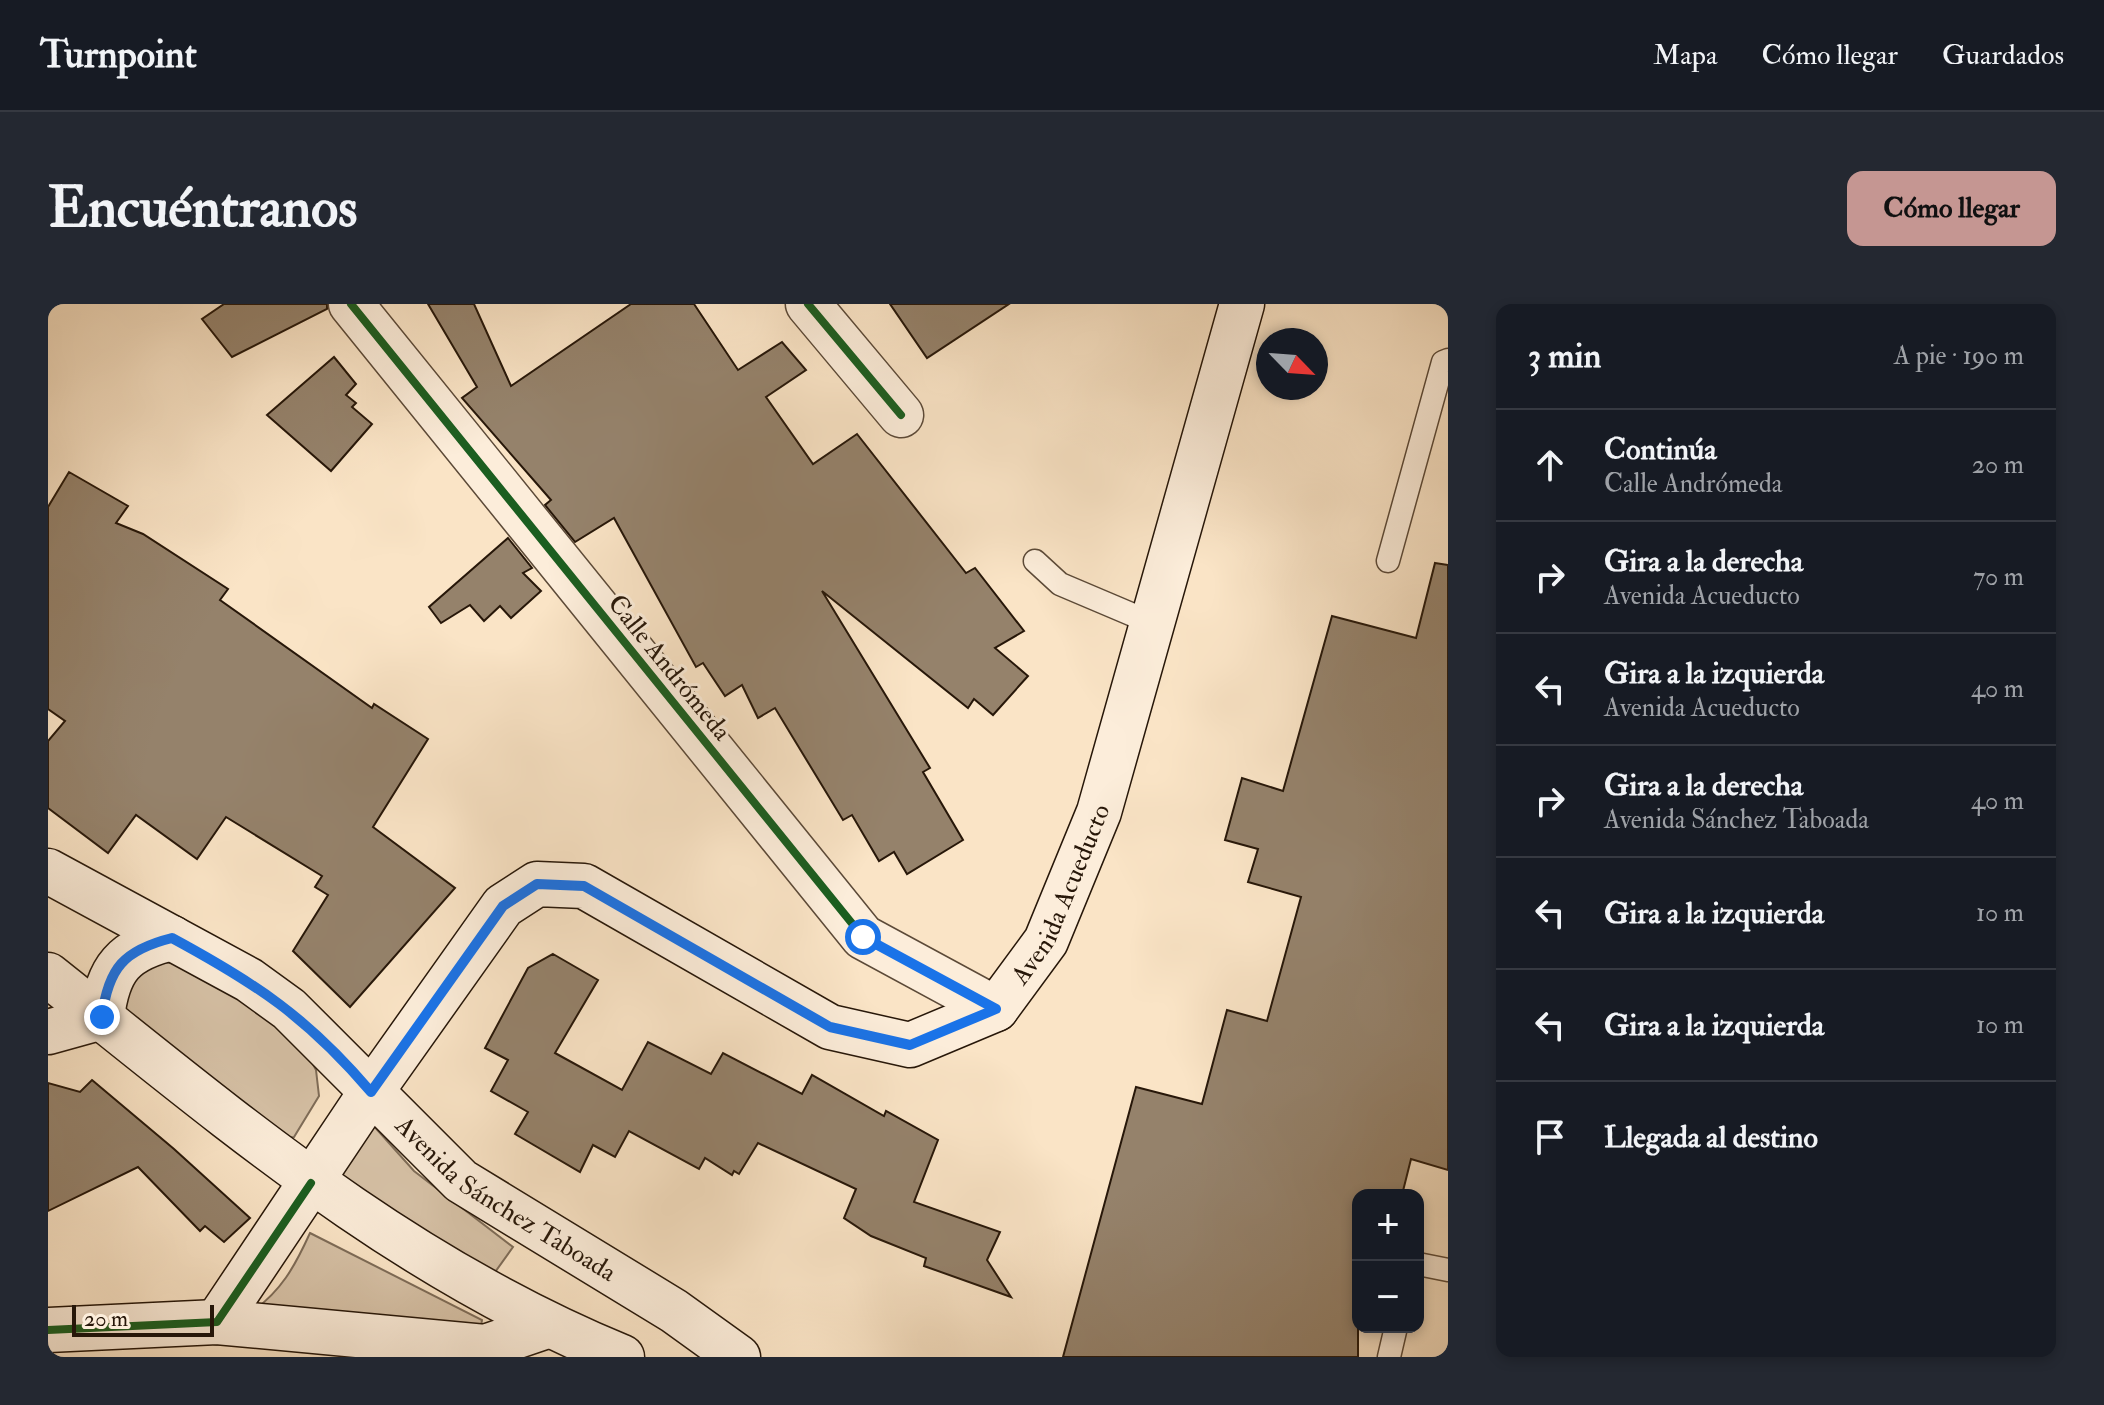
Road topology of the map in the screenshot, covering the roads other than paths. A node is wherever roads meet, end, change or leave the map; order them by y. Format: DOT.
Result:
graph roads {
  1 [pos="351,304"];
  2 [pos="808,304"];
  3 [pos="1242,304"];
  4 [pos="1448,360"];
  5 [pos="901,415"];
  6 [pos="1035,561"];
  7 [pos="1388,561"];
  8 [pos="1152,623"];
  9 [pos="48,871"];
  10 [pos="172,938"];
  11 [pos="48,975"];
  12 [pos="996,1009"];
  13 [pos="102,1017"];
  14 [pos="48,1032"];
  15 [pos="371,1092"];
  16 [pos="311,1183"];
  17 [pos="1424,1265"];
  18 [pos="1448,1270"];
  19 [pos="217,1322"];
  20 [pos="547,1326"];
  21 [pos="48,1330"];
  22 [pos="1395,1333"];
  23 [pos="622,1357"];
  24 [pos="738,1357"];
  25 [pos="1389,1357"];
  1 -- 12 [label="main road, Calle Andrómeda"];
  2 -- 5 [label="main road"];
  3 -- 8 [label="main road, Avenida Acueducto"];
  4 -- 7 [label="lane"];
  6 -- 8 [label="lane"];
  8 -- 12 [label="main road, Avenida Acueducto"];
  9 -- 10 [label="main road, Avenida Sánchez Taboada"];
  10 -- 13 [label="main road"];
  10 -- 15 [label="main road, Avenida Sánchez Taboada"];
  11 -- 13 [label="main road"];
  12 -- 15 [label="main road, Avenida Acueducto"];
  13 -- 14 [label="main road"];
  13 -- 16 [label="main road"];
  15 -- 16 [label="main road, Avenida Acueducto"];
  15 -- 24 [label="main road, Avenida Sánchez Taboada"];
  16 -- 19 [label="main road, Avenida Acueducto"];
  16 -- 20 [label="main road"];
  17 -- 18 [label="lane"];
  19 -- 20 [label="main road"];
  19 -- 21 [label="main road"];
  20 -- 23 [label="main road"];
  22 -- 25 [label="lane"];
}
